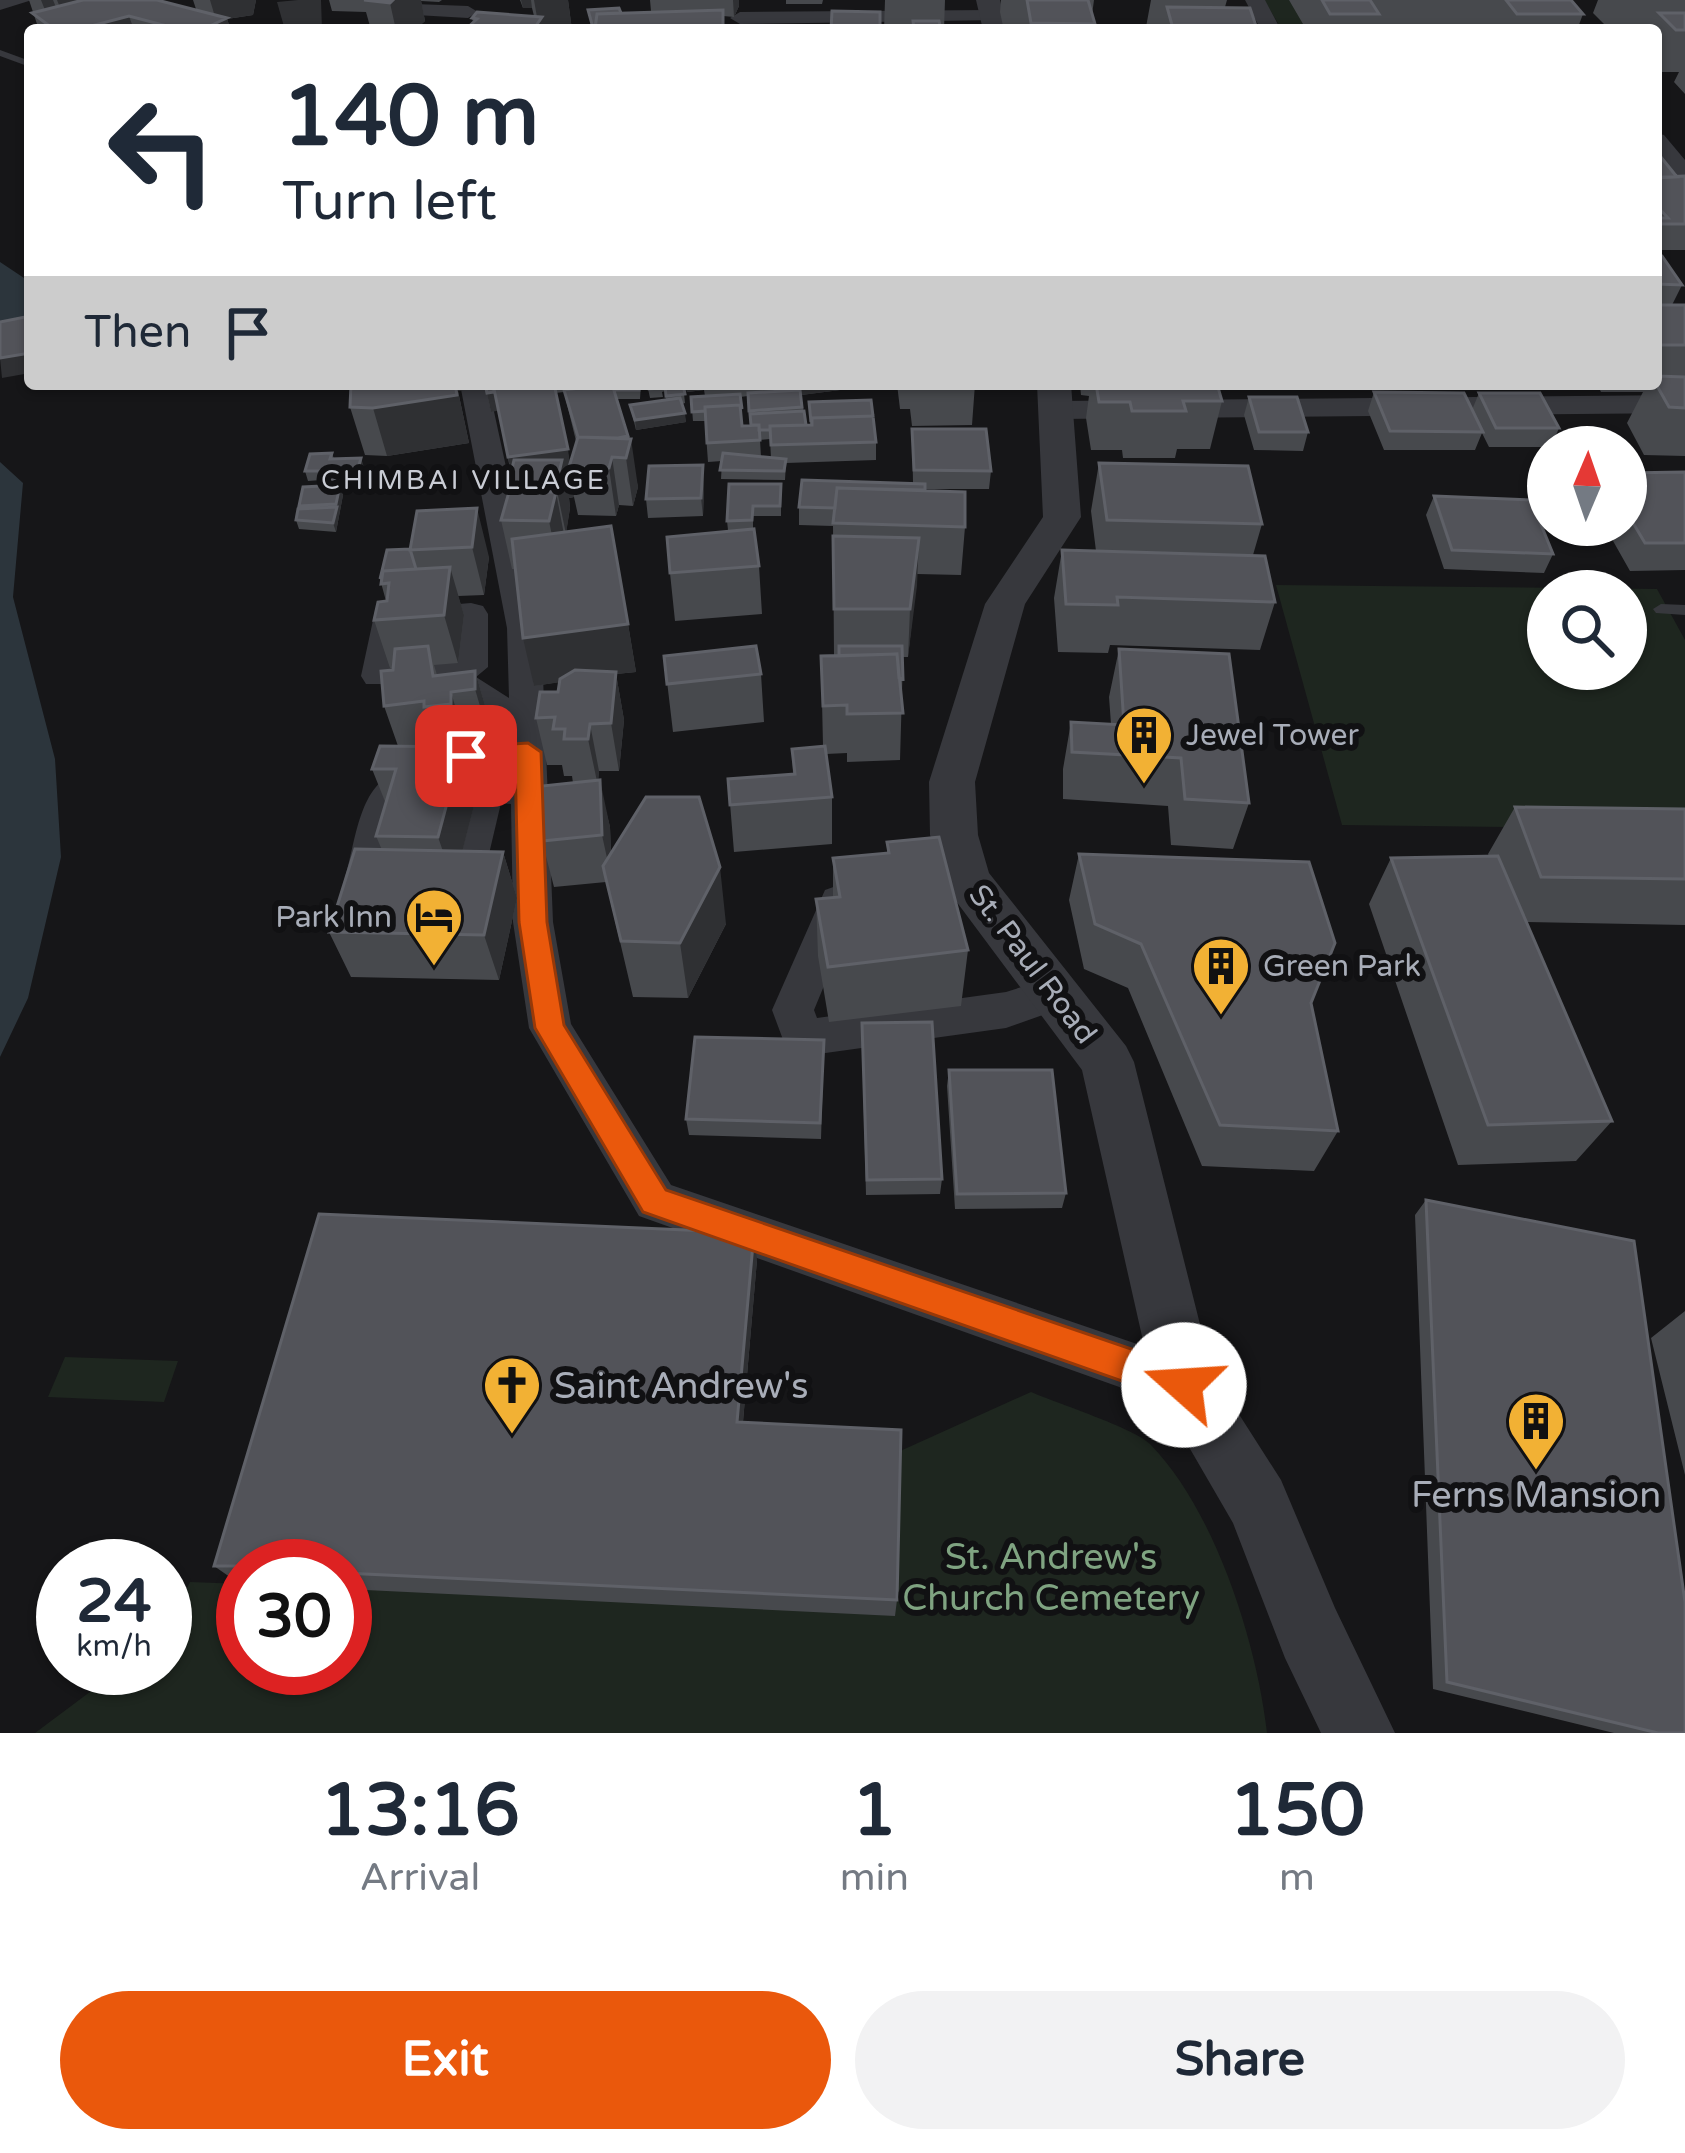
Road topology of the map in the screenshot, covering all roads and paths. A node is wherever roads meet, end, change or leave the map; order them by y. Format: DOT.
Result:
graph roads {
  1 [pos="22,0"];
  2 [pos="0,4"];
  3 [pos="474,6"];
  4 [pos="388,8"];
  5 [pos="991,15"];
  6 [pos="740,18"];
  7 [pos="1662,147"];
  8 [pos="1685,174"];
  9 [pos="474,390"];
  10 [pos="1056,397"];
  11 [pos="1685,404"];
  12 [pos="1661,610"];
  13 [pos="1685,610"];
  14 [pos="524,628"];
  15 [pos="473,633"];
  16 [pos="378,676"];
  17 [pos="506,779"];
  18 [pos="475,832"];
  19 [pos="365,878"];
  20 [pos="466,881"];
  21 [pos="870,890"];
  22 [pos="957,972"];
  23 [pos="1056,993"];
  24 [pos="968,1016"];
  25 [pos="1184,1385"];
  26 [pos="1359,1733"];
  1 -- 2 [label="street"];
  3 -- 4 [label="street"];
  5 -- 6 [label="street"];
  7 -- 8 [label="street"];
  9 -- 14 [label="street"];
  10 -- 11 [label="street"];
  10 -- 23 [label="street, St. Paul Road"];
  12 -- 13 [label="lane"];
  14 -- 15 [label="street"];
  14 -- 17 [label="street"];
  15 -- 16 [label="street"];
  15 -- 17 [label="street"];
  17 -- 18 [label="street"];
  17 -- 18 [label="street"];
  17 -- 19 [label="street"];
  17 -- 25 [label="street"];
  18 -- 20 [label="street"];
  21 -- 24 [label="street"];
  22 -- 24 [label="street"];
  23 -- 24 [label="street"];
  23 -- 25 [label="street, St. Paul Road"];
  25 -- 26 [label="street, St. Paul Road"];
}
